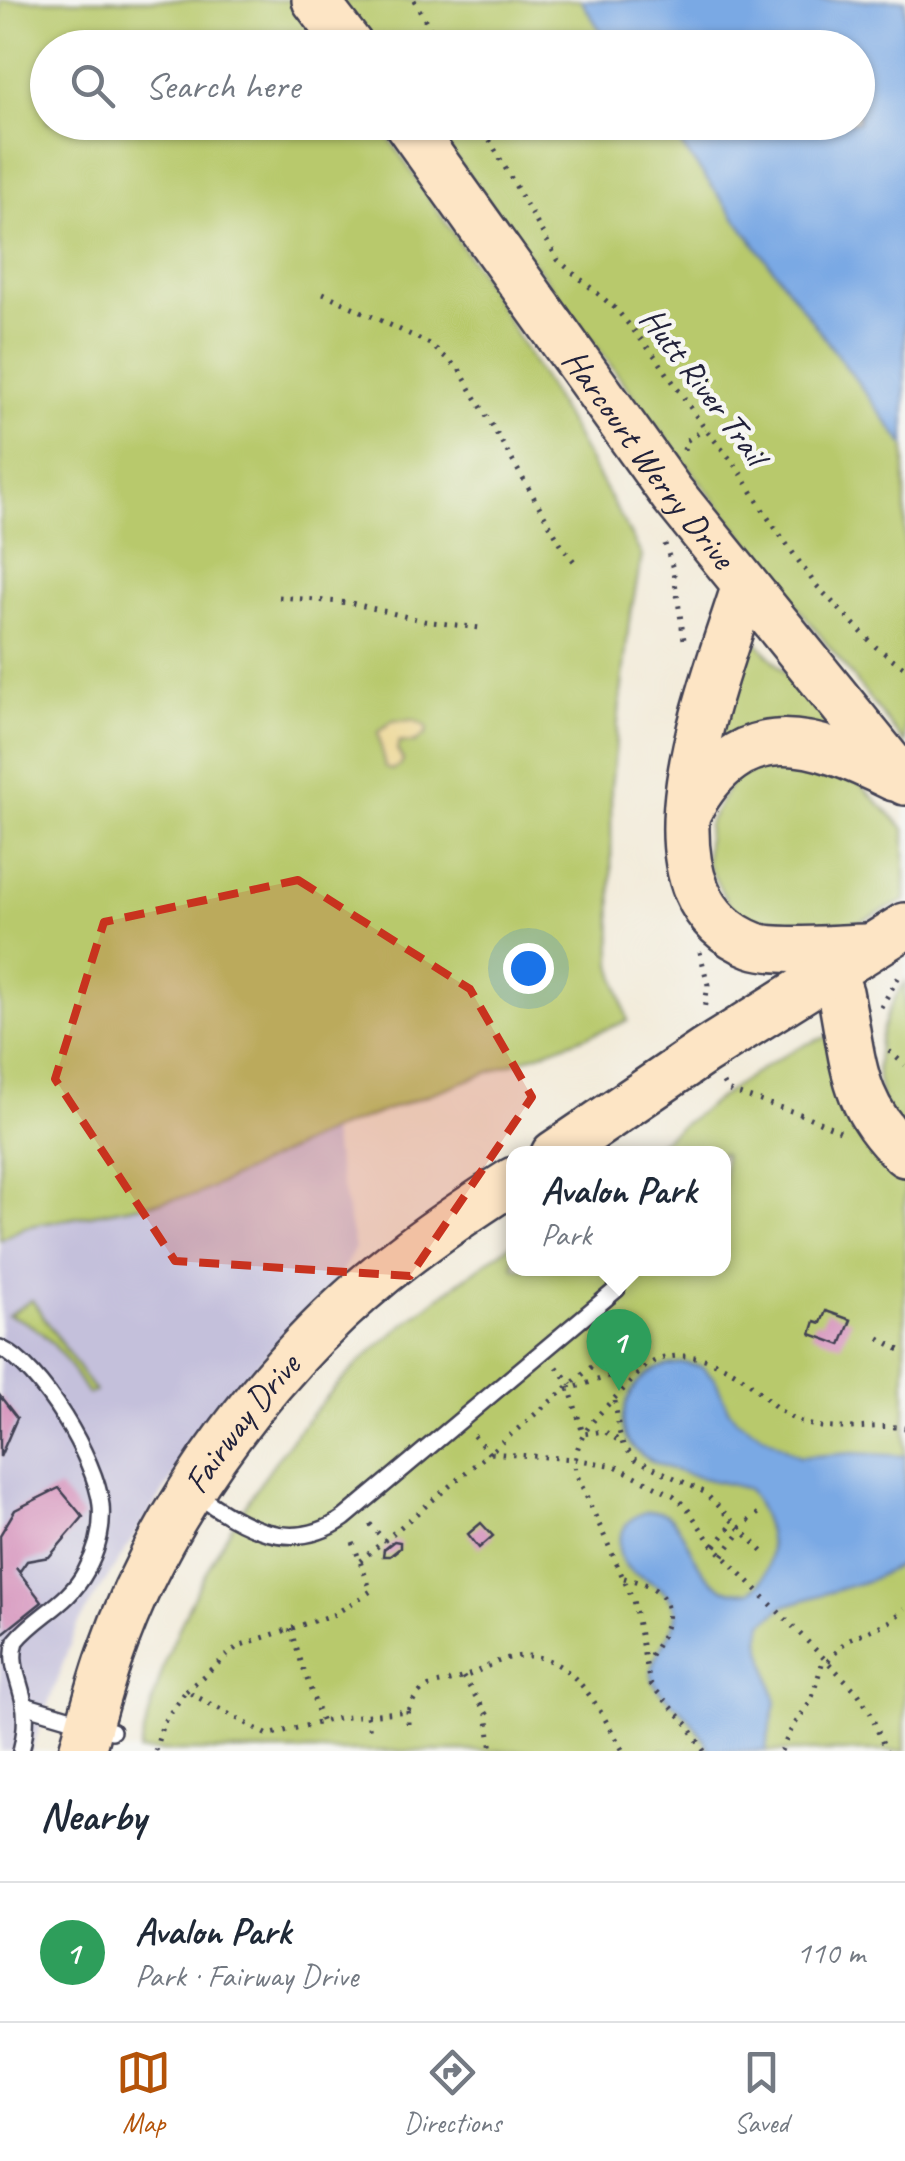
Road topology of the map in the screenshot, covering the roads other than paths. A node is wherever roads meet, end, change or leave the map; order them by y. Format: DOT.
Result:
graph roads {
  1 [pos="315,0"];
  2 [pos="338,30"];
  3 [pos="419,140"];
  4 [pos="744,585"];
  5 [pos="905,783"];
  6 [pos="688,812"];
  7 [pos="895,944"];
  8 [pos="844,995"];
  9 [pos="569,1146"];
  10 [pos="606,1146"];
  11 [pos="905,1154"];
  12 [pos="506,1186"];
  13 [pos="506,1211"];
  14 [pos="616,1288"];
  15 [pos="0,1348"];
  16 [pos="202,1499"];
  17 [pos="24,1705"];
  18 [pos="98,1740"];
  19 [pos="21,1751"];
  1 -- 2 [label="main road"];
  3 -- 4 [label="main road, Harcourt Werry Drive"];
  4 -- 5 [label="main road, Harcourt Werry Drive"];
  4 -- 6 [label="main road"];
  5 -- 6 [label="main road"];
  6 -- 7 [label="main road"];
  7 -- 8 [label="main road"];
  8 -- 9 [label="main road"];
  8 -- 10 [label="main road"];
  8 -- 11 [label="main road"];
  12 -- 16 [label="main road, Fairway Drive"];
  13 -- 16 [label="main road, Fairway Drive"];
  14 -- 16 [label="lane"];
  15 -- 17 [label="lane"];
  16 -- 18 [label="main road, Fairway Drive"];
  17 -- 18 [label="lane"];
  17 -- 19 [label="lane"];
}
